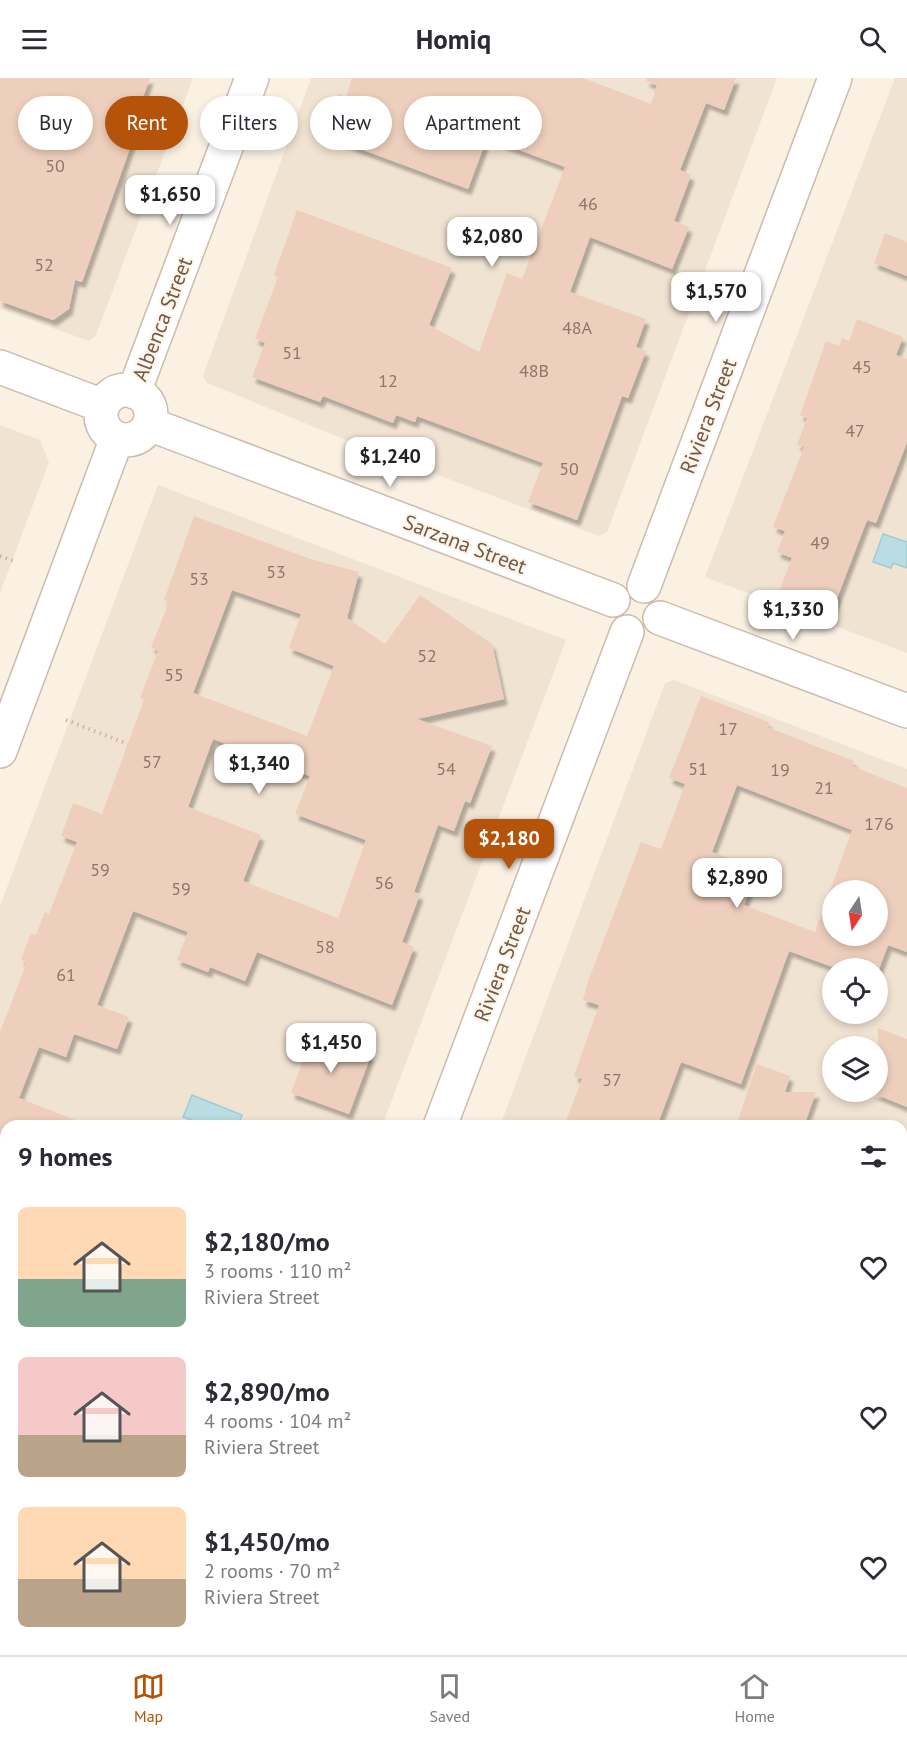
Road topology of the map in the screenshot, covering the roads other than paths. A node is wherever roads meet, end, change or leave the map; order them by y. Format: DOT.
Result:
graph roads {
  1 [pos="252,78"];
  2 [pos="835,78"];
  3 [pos="0,368"];
  4 [pos="134,392"];
  5 [pos="103,406"];
  6 [pos="149,424"];
  7 [pos="117,438"];
  8 [pos="644,586"];
  9 [pos="613,600"];
  10 [pos="660,618"];
  11 [pos="627,632"];
  12 [pos="907,711"];
  13 [pos="0,751"];
  14 [pos="442,1120"];
  1 -- 4 [label="street, Albenca Street"];
  2 -- 8 [label="street, Riviera Street"];
  3 -- 5 [label="street"];
  4 -- 5 [label="street"];
  4 -- 6 [label="street"];
  5 -- 7 [label="street"];
  6 -- 7 [label="street"];
  6 -- 9 [label="street, Sarzana Street"];
  7 -- 13 [label="street"];
  8 -- 9 [label="street"];
  8 -- 10 [label="street"];
  9 -- 11 [label="street"];
  10 -- 11 [label="street"];
  10 -- 12 [label="street"];
  11 -- 14 [label="street, Riviera Street"];
}
